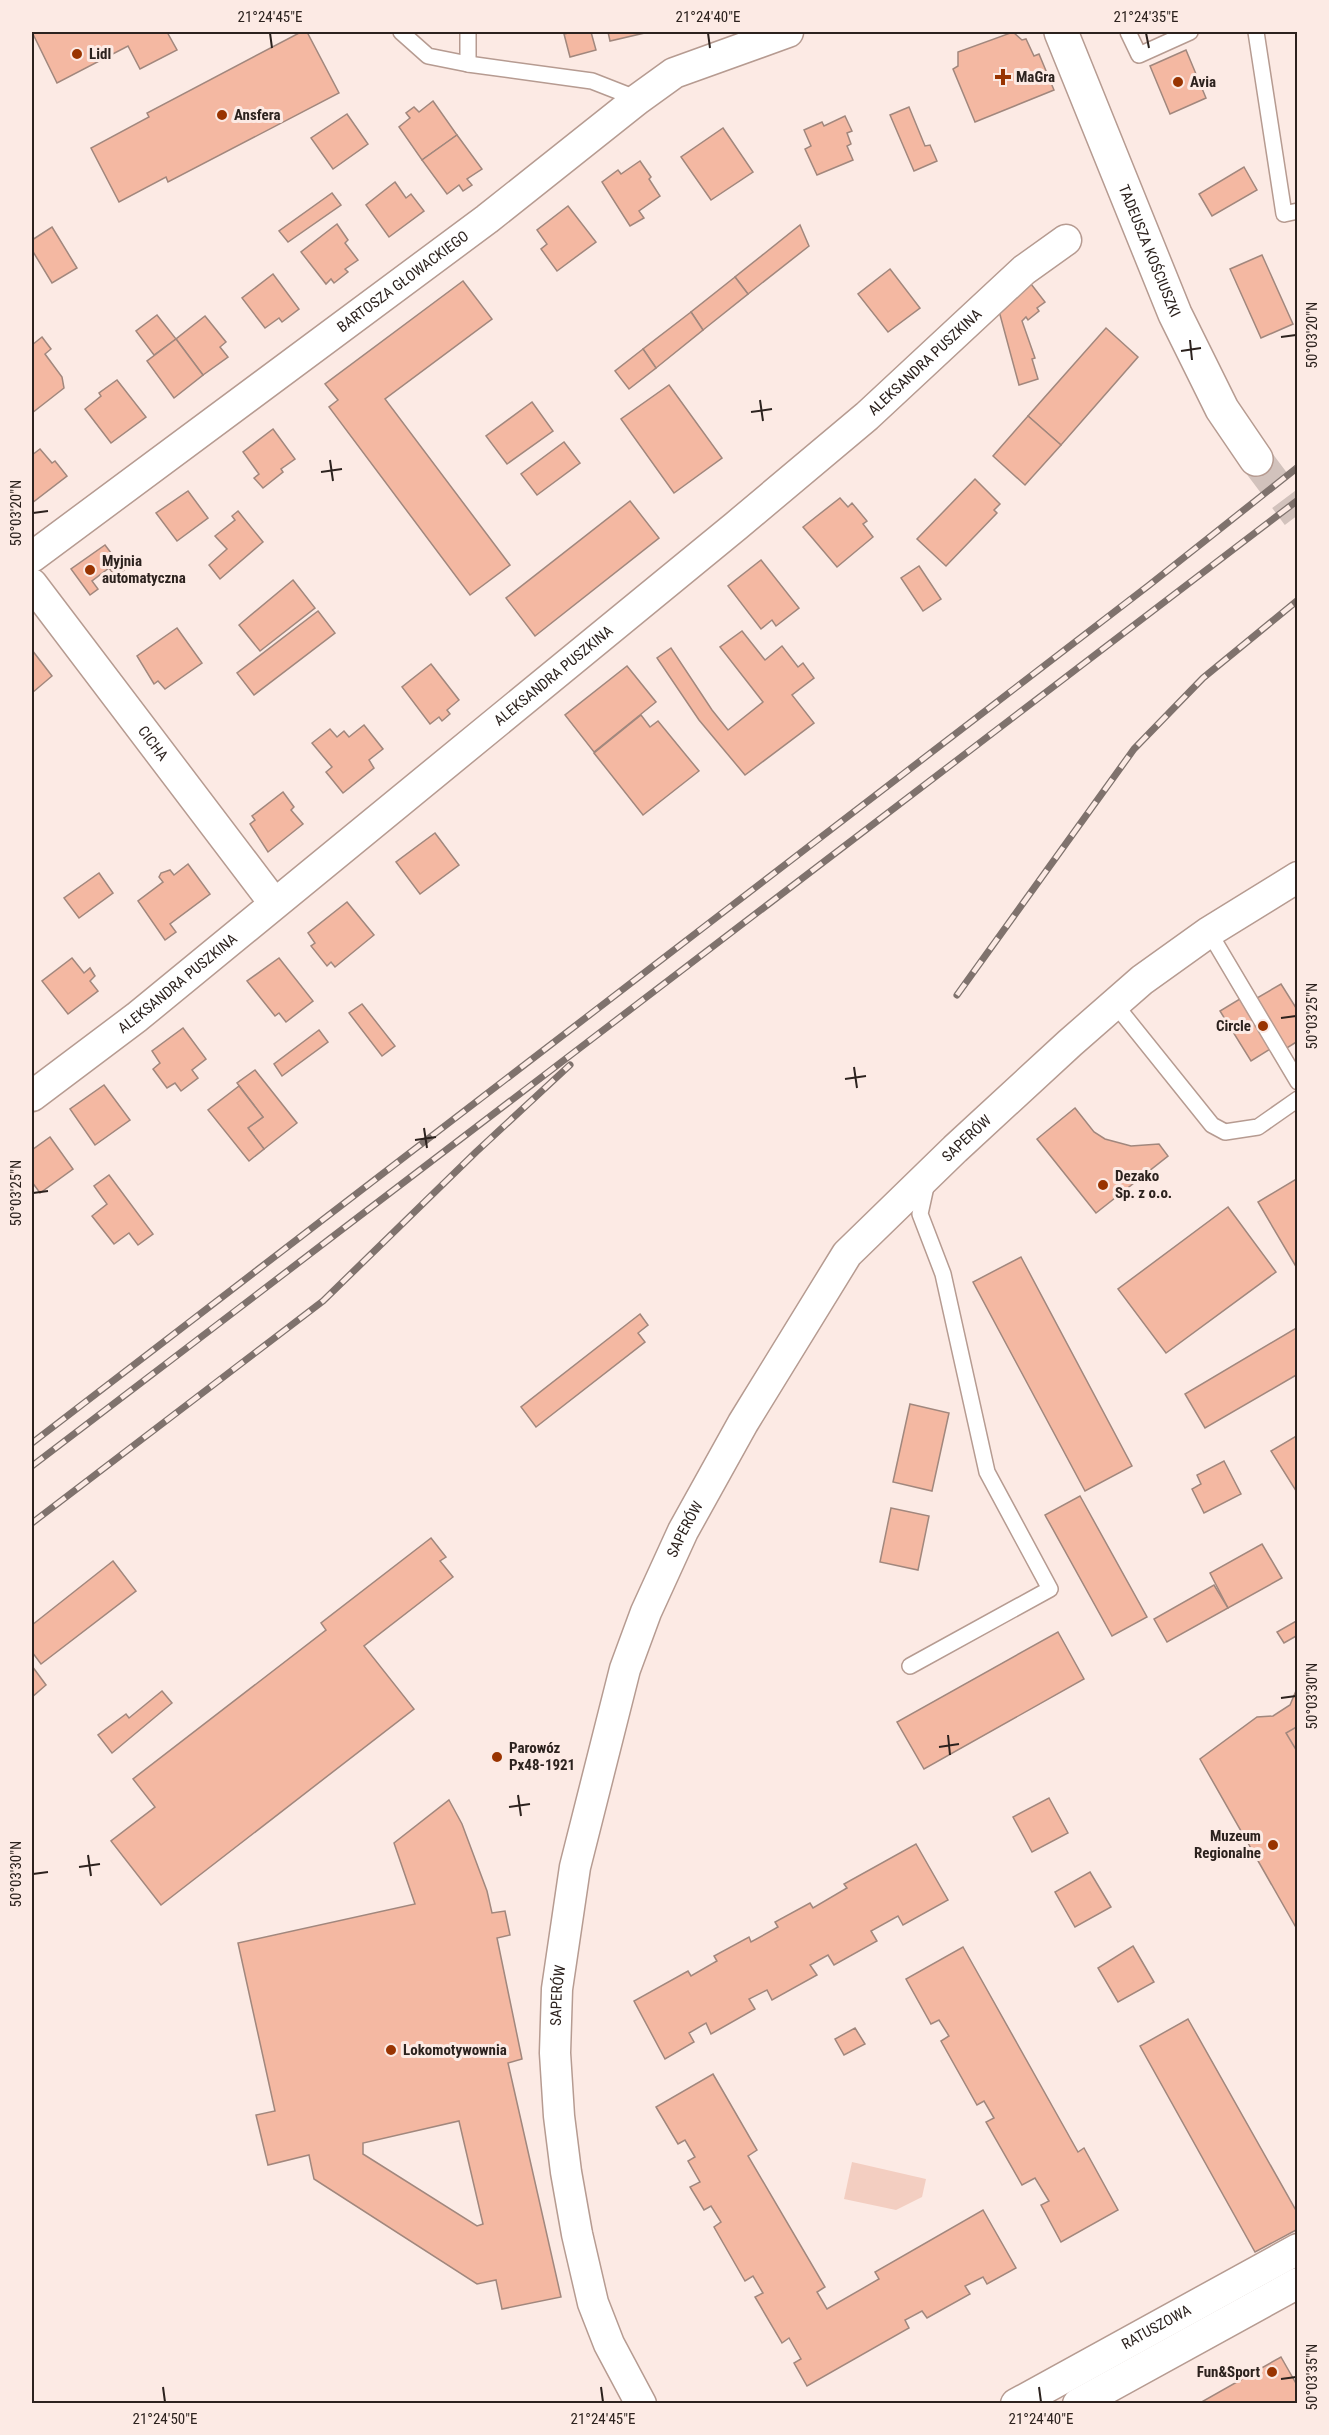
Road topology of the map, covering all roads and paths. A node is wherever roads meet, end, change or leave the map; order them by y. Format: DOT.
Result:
graph roads {
  1 [pos="401,32"];
  2 [pos="468,32"];
  3 [pos="1061,32"];
  4 [pos="1128,32"];
  5 [pos="1190,32"];
  6 [pos="1256,32"];
  7 [pos="779,33"];
  8 [pos="468,64"];
  9 [pos="638,99"];
  10 [pos="1298,211"];
  11 [pos="1066,240"];
  12 [pos="1256,459"];
  13 [pos="32,557"];
  14 [pos="32,584"];
  15 [pos="1298,877"];
  16 [pos="274,903"];
  17 [pos="1209,932"];
  18 [pos="1114,1003"];
  19 [pos="1298,1082"];
  20 [pos="32,1096"];
  21 [pos="1298,1099"];
  22 [pos="928,1177"];
  23 [pos="910,1666"];
  24 [pos="1298,2249"];
  25 [pos="1298,2283"];
  26 [pos="641,2403"];
  27 [pos="1016,2403"];
  28 [pos="1078,2403"];
  1 -- 8 [label="lane"];
  2 -- 8 [label="lane"];
  3 -- 12 [label="street, TADEUSZA KOŚCIUSZKI"];
  4 -- 5 [label="lane"];
  6 -- 10 [label="lane"];
  7 -- 9 [label="street, BARTOSZA GŁOWACKIEGO"];
  8 -- 9 [label="lane"];
  9 -- 13 [label="street, BARTOSZA GŁOWACKIEGO"];
  11 -- 16 [label="street, ALEKSANDRA PUSZKINA"];
  14 -- 16 [label="street, CICHA"];
  15 -- 17 [label="street, SAPERÓW"];
  16 -- 20 [label="street, ALEKSANDRA PUSZKINA"];
  17 -- 18 [label="street, SAPERÓW"];
  17 -- 19 [label="lane"];
  18 -- 21 [label="lane"];
  18 -- 22 [label="street, SAPERÓW"];
  22 -- 23 [label="lane"];
  22 -- 26 [label="street, SAPERÓW"];
  24 -- 27 [label="street, RATUSZOWA"];
  25 -- 28 [label="street, RATUSZOWA"];
}
